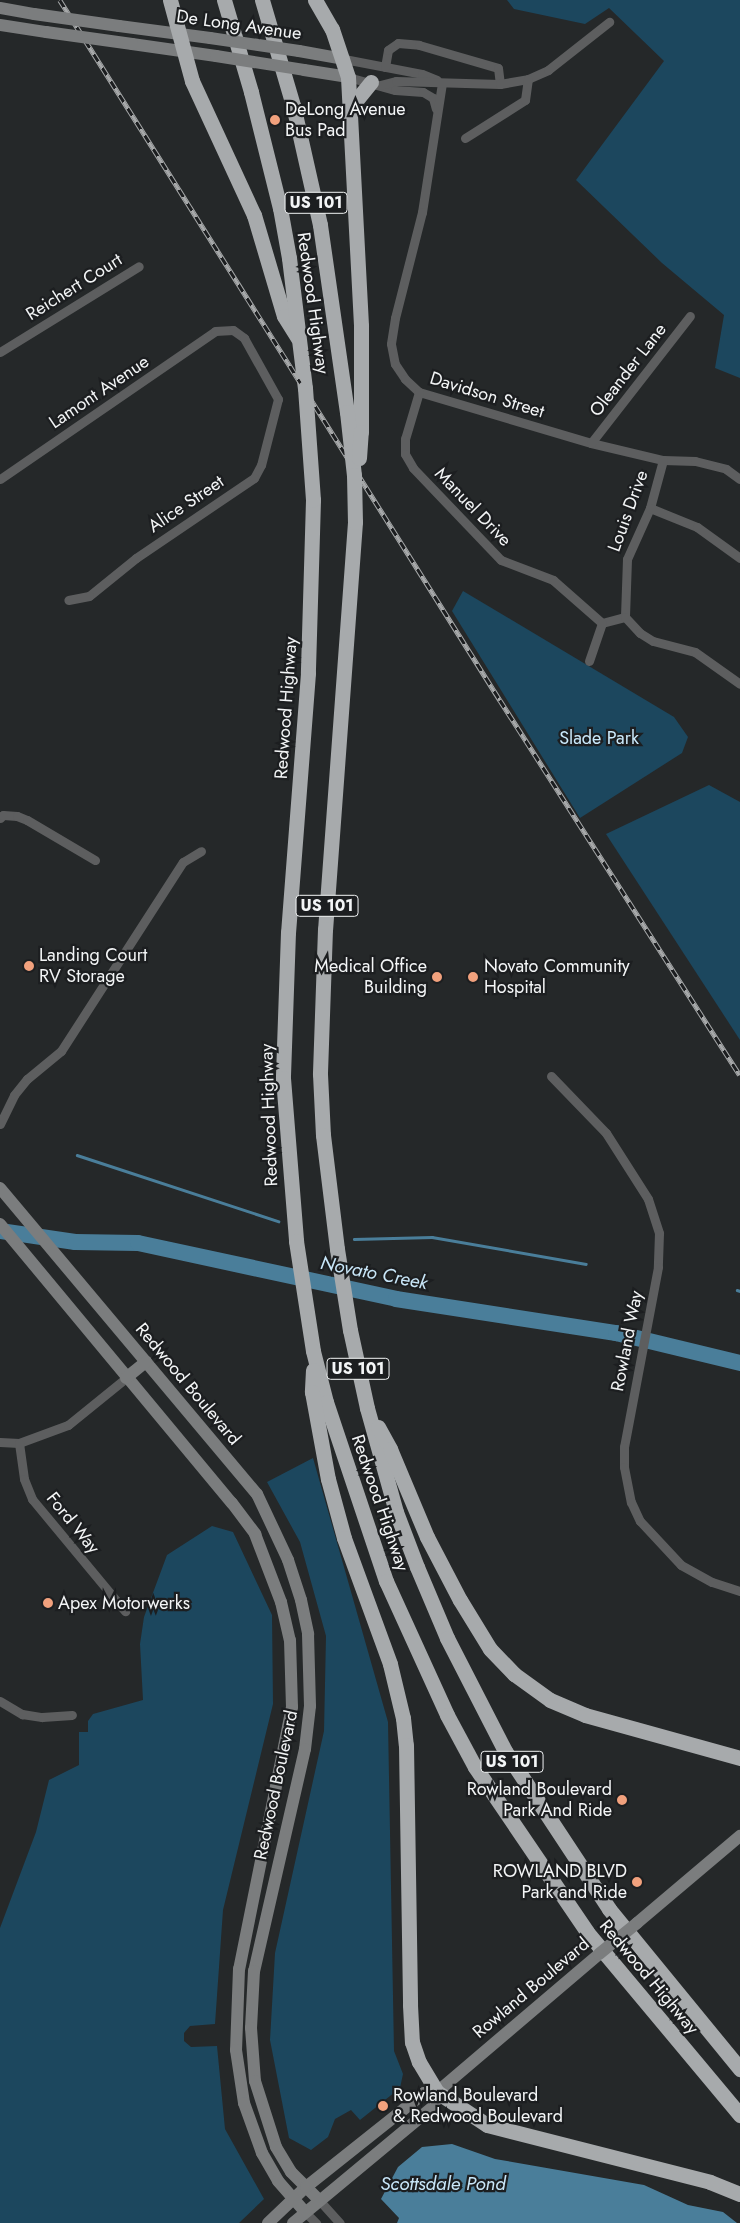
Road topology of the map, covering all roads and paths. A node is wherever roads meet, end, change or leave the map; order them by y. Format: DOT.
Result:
graph roads {
  1 [pos="170,0"];
  2 [pos="224,0"];
  3 [pos="262,0"];
  4 [pos="315,0"];
  5 [pos="0,8"];
  6 [pos="609,22"];
  7 [pos="0,25"];
  8 [pos="178,34"];
  9 [pos="182,50"];
  10 [pos="344,59"];
  11 [pos="385,67"];
  12 [pos="348,77"];
  13 [pos="528,79"];
  14 [pos="442,83"];
  15 [pos="375,84"];
  16 [pos="500,84"];
  17 [pos="437,111"];
  18 [pos="350,115"];
  19 [pos="465,138"];
  20 [pos="139,266"];
  21 [pos="690,316"];
  22 [pos="215,331"];
  23 [pos="301,344"];
  24 [pos="0,352"];
  25 [pos="419,392"];
  26 [pos="591,443"];
  27 [pos="663,460"];
  28 [pos="0,479"];
  29 [pos="740,479"];
  30 [pos="650,508"];
  31 [pos="355,522"];
  32 [pos="740,558"];
  33 [pos="68,600"];
  34 [pos="625,617"];
  35 [pos="602,623"];
  36 [pos="589,661"];
  37 [pos="740,684"];
  38 [pos="0,818"];
  39 [pos="201,851"];
  40 [pos="95,860"];
  41 [pos="551,1076"];
  42 [pos="2,1112"];
  43 [pos="0,1124"];
  44 [pos="1,1190"];
  45 [pos="0,1224"];
  46 [pos="313,1351"];
  47 [pos="146,1362"];
  48 [pos="126,1378"];
  49 [pos="367,1408"];
  50 [pos="0,1442"];
  51 [pos="19,1443"];
  52 [pos="740,1591"];
  53 [pos="125,1611"];
  54 [pos="0,1701"];
  55 [pos="72,1715"];
  56 [pos="740,1758"];
  57 [pos="740,1836"];
  58 [pos="257,1880"];
  59 [pos="273,1883"];
  60 [pos="252,1905"];
  61 [pos="267,1908"];
  62 [pos="236,2028"];
  63 [pos="251,2028"];
  64 [pos="740,2069"];
  65 [pos="437,2092"];
  66 [pos="740,2115"];
  67 [pos="306,2187"];
  68 [pos="740,2194"];
  69 [pos="293,2199"];
  70 [pos="319,2200"];
  71 [pos="305,2212"];
  72 [pos="268,2223"];
  73 [pos="293,2223"];
  74 [pos="316,2223"];
  75 [pos="340,2223"];
  1 -- 8 [label="highway"];
  2 -- 23 [label="highway, Redwood Highway / US 101"];
  3 -- 31 [label="highway, Redwood Highway / US 101, bridge"];
  4 -- 10 [label="highway"];
  5 -- 8 [label="main road, De Long Avenue, bridge"];
  6 -- 13 [label="street, De Long Avenue"];
  7 -- 9 [label="main road, De Long Avenue, bridge"];
  8 -- 9 [label="highway"];
  8 -- 10 [label="main road, De Long Avenue, bridge"];
  9 -- 12 [label="main road, De Long Avenue, bridge"];
  9 -- 23 [label="highway"];
  10 -- 11 [label="street, De Long Avenue"];
  10 -- 12 [label="highway"];
  11 -- 14 [label="street, De Long Avenue"];
  11 -- 16 [label="street"];
  12 -- 15 [label="street, De Long Avenue"];
  12 -- 18 [label="highway"];
  13 -- 16 [label="street, De Long Avenue"];
  13 -- 19 [label="street"];
  14 -- 15 [label="street, De Long Avenue"];
  14 -- 16 [label="street, De Long Avenue"];
  14 -- 17 [label="street, Davidson Street"];
  15 -- 17 [label="street, De Long Avenue"];
  15 -- 18 [label="highway"];
  17 -- 25 [label="street, Davidson Street"];
  18 -- 31 [label="highway, bridge"];
  20 -- 24 [label="street, Reichert Court"];
  21 -- 26 [label="street, Oleander Lane"];
  22 -- 28 [label="street, Lamont Avenue"];
  22 -- 33 [label="street, Alice Street"];
  23 -- 46 [label="highway, Redwood Highway / US 101, bridge"];
  25 -- 26 [label="street, Davidson Street"];
  25 -- 35 [label="street, Manuel Drive"];
  26 -- 27 [label="street, Davidson Street"];
  27 -- 29 [label="street, Davidson Street"];
  27 -- 30 [label="street, Louis Drive"];
  30 -- 32 [label="street"];
  30 -- 34 [label="street, Louis Drive"];
  31 -- 49 [label="highway, Redwood Highway / US 101"];
  34 -- 35 [label="street"];
  34 -- 37 [label="street"];
  35 -- 36 [label="street"];
  38 -- 40 [label="street"];
  39 -- 42 [label="street"];
  41 -- 52 [label="street, Rowland Way"];
  42 -- 43 [label="street"];
  44 -- 47 [label="main road, Redwood Boulevard"];
  45 -- 48 [label="main road, Redwood Boulevard"];
  46 -- 65 [label="highway"];
  46 -- 66 [label="highway, Redwood Highway / US 101"];
  47 -- 48 [label="main road"];
  47 -- 59 [label="main road, Redwood Boulevard"];
  48 -- 51 [label="street"];
  48 -- 58 [label="main road, Redwood Boulevard"];
  49 -- 56 [label="highway"];
  49 -- 64 [label="highway, Redwood Highway / US 101"];
  50 -- 51 [label="street"];
  51 -- 53 [label="street, Ford Way"];
  54 -- 55 [label="street"];
  57 -- 65 [label="main road, Rowland Boulevard, bridge"];
  58 -- 59 [label="main road"];
  58 -- 60 [label="main road, Redwood Boulevard"];
  59 -- 61 [label="main road, Redwood Boulevard"];
  60 -- 61 [label="main road"];
  60 -- 62 [label="main road, Redwood Boulevard"];
  61 -- 63 [label="main road, Redwood Boulevard"];
  62 -- 63 [label="main road"];
  62 -- 69 [label="main road, Redwood Boulevard"];
  63 -- 67 [label="main road, Redwood Boulevard"];
  65 -- 67 [label="main road, Rowland Boulevard"];
  65 -- 68 [label="highway"];
  65 -- 70 [label="main road, Rowland Boulevard"];
  67 -- 69 [label="main road, Rowland Boulevard"];
  67 -- 70 [label="main road, Redwood Boulevard"];
  69 -- 71 [label="main road, Redwood Boulevard"];
  69 -- 72 [label="main road, Rowland Boulevard"];
  70 -- 71 [label="main road, Rowland Boulevard"];
  70 -- 75 [label="street, Redwood Boulevard"];
  71 -- 73 [label="main road, Rowland Boulevard"];
  71 -- 74 [label="street, Redwood Boulevard"];
}
